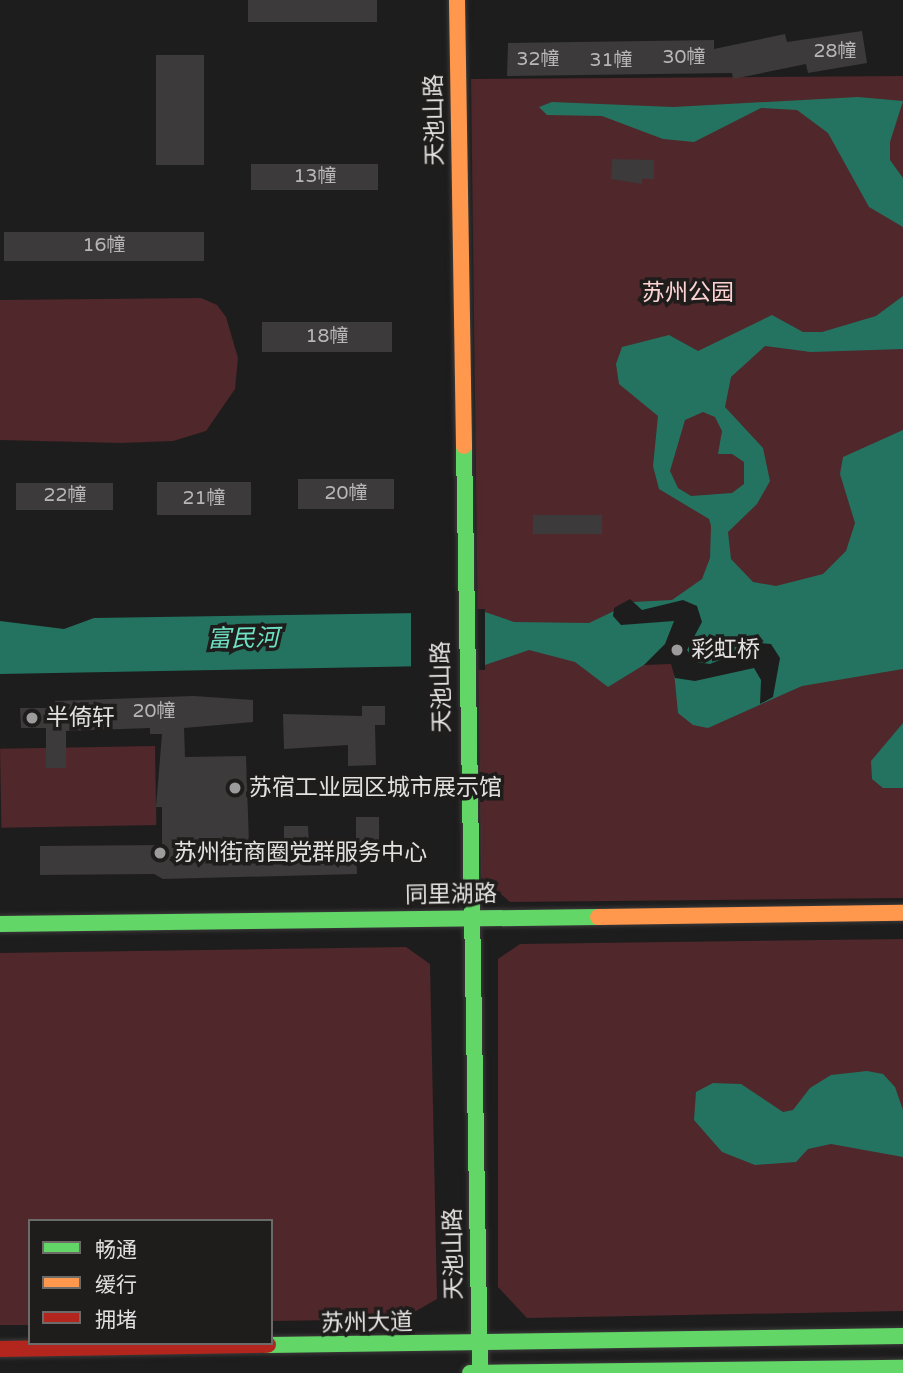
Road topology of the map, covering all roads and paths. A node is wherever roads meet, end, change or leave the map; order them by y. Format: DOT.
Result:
graph roads {
  1 [pos="440,0"];
  2 [pos="457,0"];
  3 [pos="456,566"];
  4 [pos="903,913"];
  5 [pos="462,918"];
  6 [pos="0,924"];
  7 [pos="903,1336"];
  8 [pos="479,1344"];
  9 [pos="462,1345"];
  10 [pos="0,1349"];
  11 [pos="903,1368"];
  12 [pos="462,1373"];
  13 [pos="470,1373"];
  14 [pos="480,1373"];
  1 -- 3 [label="street, 天池山路"];
  2 -- 3 [label="street, 天池山路"];
  3 -- 5 [label="street, 天池山路"];
  4 -- 5 [label="street, 同里湖路"];
  5 -- 6 [label="street, 同里湖路"];
  5 -- 8 [label="street, 天池山路"];
  5 -- 9 [label="street, 天池山路"];
  7 -- 8 [label="street, 苏州大道"];
  8 -- 9 [label="street, 苏州大道"];
  8 -- 14 [label="street, 天池山路"];
  9 -- 10 [label="street, 苏州大道"];
  9 -- 12 [label="street, 天池山路"];
  11 -- 14 [label="street"];
  13 -- 14 [label="street"];
}
